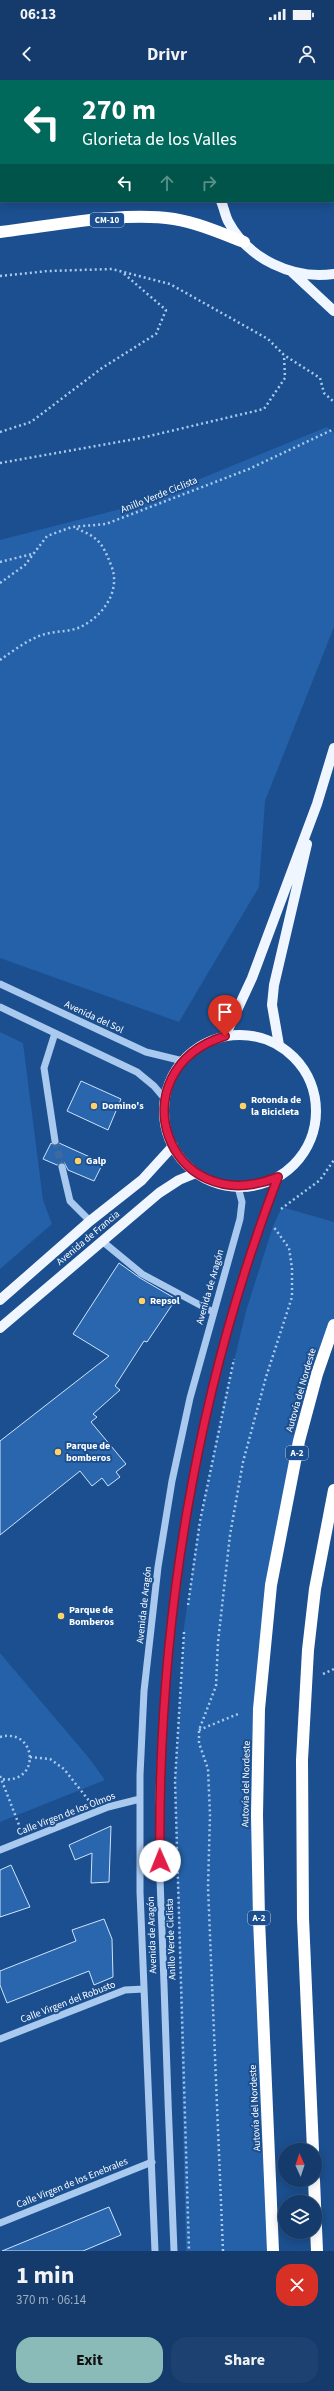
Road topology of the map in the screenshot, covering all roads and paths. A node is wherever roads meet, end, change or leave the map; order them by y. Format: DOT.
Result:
graph roads {
  1 [pos="221,202"];
  2 [pos="0,232"];
  3 [pos="244,242"];
  4 [pos="121,272"];
  5 [pos="292,272"];
  6 [pos="334,274"];
  7 [pos="0,276"];
  8 [pos="334,310"];
  9 [pos="284,355"];
  10 [pos="334,402"];
  11 [pos="334,429"];
  12 [pos="0,432"];
  13 [pos="0,463"];
  14 [pos="72,527"];
  15 [pos="34,553"];
  16 [pos="0,562"];
  17 [pos="0,583"];
  18 [pos="0,660"];
  19 [pos="334,748"];
  20 [pos="316,804"];
  21 [pos="0,984"];
  22 [pos="0,1007"];
  23 [pos="55,1033"];
  24 [pos="225,1036"];
  25 [pos="279,1045"];
  26 [pos="183,1061"];
  27 [pos="165,1099"];
  28 [pos="55,1141"];
  29 [pos="172,1146"];
  30 [pos="334,1160"];
  31 [pos="62,1167"];
  32 [pos="196,1173"];
  33 [pos="278,1177"];
  34 [pos="238,1187"];
  35 [pos="279,1213"];
  36 [pos="276,1220"];
  37 [pos="90,1222"];
  38 [pos="273,1226"];
  39 [pos="271,1233"];
  40 [pos="102,1242"];
  41 [pos="0,1300"];
  42 [pos="213,1312"];
  43 [pos="334,1325"];
  44 [pos="0,1328"];
  45 [pos="235,1355"];
  46 [pos="334,1490"];
  47 [pos="187,1612"];
  48 [pos="184,1627"];
  49 [pos="334,1669"];
  50 [pos="323,1674"];
  51 [pos="238,1714"];
  52 [pos="199,1730"];
  53 [pos="0,1737"];
  54 [pos="30,1757"];
  55 [pos="0,1778"];
  56 [pos="140,1800"];
  57 [pos="96,1811"];
  58 [pos="24,1840"];
  59 [pos="0,1850"];
  60 [pos="144,1989"];
  61 [pos="0,2039"];
  62 [pos="313,2143"];
  63 [pos="152,2162"];
  64 [pos="314,2187"];
  65 [pos="0,2223"];
  66 [pos="155,2251"];
  67 [pos="174,2251"];
  68 [pos="189,2251"];
  69 [pos="223,2251"];
  70 [pos="273,2251"];
  71 [pos="317,2251"];
  1 -- 3 [label="main road"];
  2 -- 3 [label="highway, CM-10"];
  3 -- 5 [label="main road"];
  4 -- 7 [label="path"];
  4 -- 9 [label="path"];
  4 -- 12 [label="path"];
  5 -- 6 [label="main road"];
  5 -- 8 [label="main road"];
  9 -- 10 [label="path"];
  9 -- 13 [label="path"];
  11 -- 14 [label="path, Anillo Verde Ciclista"];
  14 -- 15 [label="path, Anillo Verde Ciclista"];
  14 -- 18 [label="path"];
  15 -- 16 [label="path"];
  15 -- 17 [label="path, Anillo Verde Ciclista"];
  19 -- 20 [label="main road"];
  20 -- 24 [label="main road"];
  20 -- 25 [label="main road"];
  21 -- 26 [label="street, Avenida del Sol"];
  22 -- 23 [label="street"];
  23 -- 27 [label="street"];
  23 -- 28 [label="street"];
  24 -- 25 [label="main road"];
  24 -- 26 [label="main road"];
  25 -- 33 [label="main road"];
  26 -- 27 [label="main road"];
  27 -- 29 [label="main road"];
  29 -- 32 [label="main road"];
  29 -- 37 [label="main road, Avenida de Francia"];
  30 -- 35 [label="path"];
  31 -- 37 [label="street"];
  32 -- 34 [label="main road"];
  32 -- 40 [label="main road, Avenida de Francia"];
  33 -- 34 [label="main road"];
  33 -- 67 [label="street, Avenida de Aragón"];
  34 -- 42 [label="street, Avenida de Aragón"];
  36 -- 38 [label="path"];
  37 -- 41 [label="main road, Avenida de Francia"];
  38 -- 39 [label="path"];
  38 -- 52 [label="path"];
  40 -- 42 [label="street"];
  40 -- 44 [label="main road, Avenida de Francia"];
  42 -- 56 [label="street, Avenida de Aragón"];
  43 -- 70 [label="highway, Autovía del Nordeste / A-2"];
  45 -- 47 [label="path"];
  46 -- 62 [label="highway"];
  48 -- 68 [label="path, Anillo Verde Ciclista"];
  49 -- 50 [label="path"];
  51 -- 52 [label="path"];
  52 -- 69 [label="path"];
  53 -- 54 [label="path"];
  54 -- 55 [label="path"];
  54 -- 57 [label="path"];
  55 -- 58 [label="path"];
  56 -- 57 [label="street, Calle Virgen de los Olmos"];
  56 -- 60 [label="street, Avenida de Aragón"];
  57 -- 58 [label="street, Calle Virgen de los Olmos"];
  58 -- 59 [label="street, Calle Virgen de los Olmos"];
  60 -- 61 [label="street, Calle Virgen del Robusto"];
  60 -- 63 [label="street, Avenida de Aragón"];
  63 -- 65 [label="street, Calle Virgen de los Enebrales"];
  63 -- 66 [label="street, Avenida de Aragón"];
  64 -- 71 [label="highway"];
}
